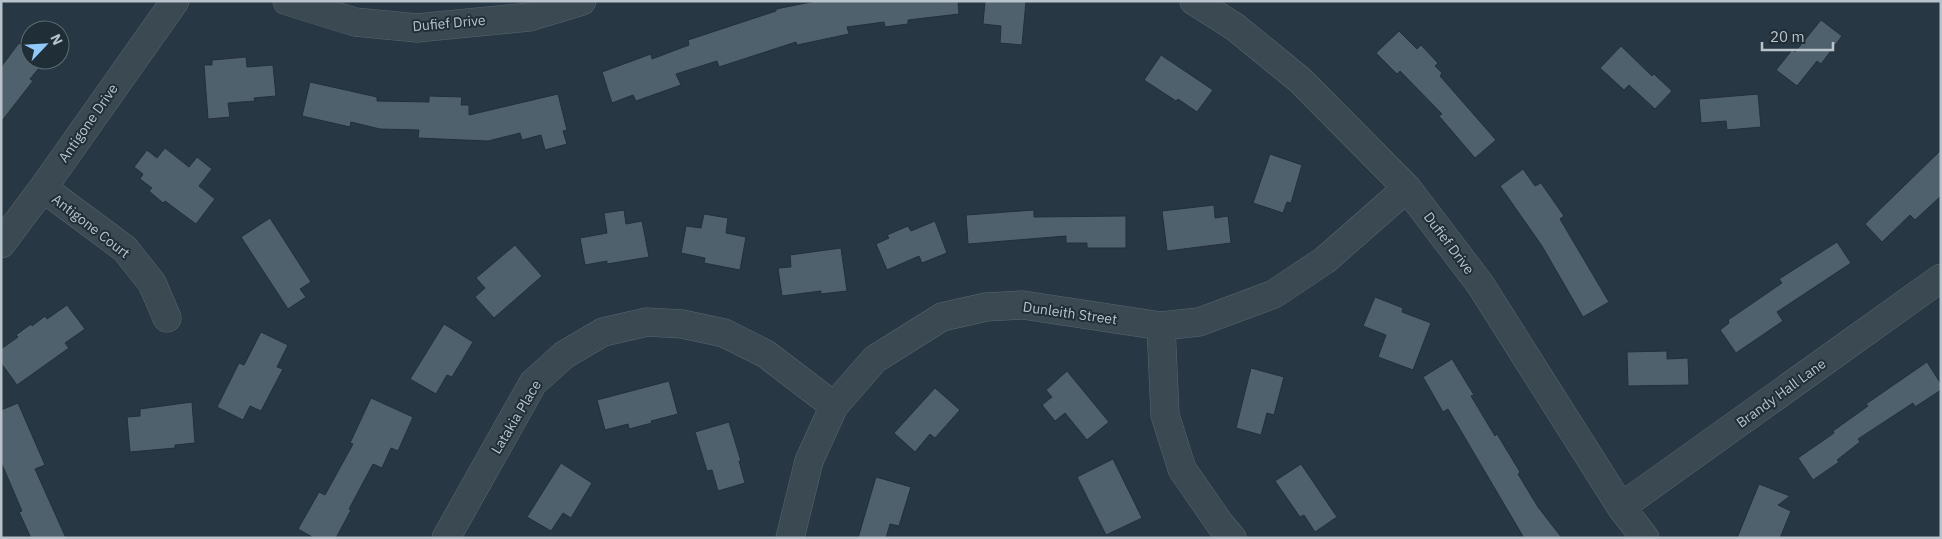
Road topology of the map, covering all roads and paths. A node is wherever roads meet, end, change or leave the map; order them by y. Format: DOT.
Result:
graph roads {
  1 [pos="175,1"];
  2 [pos="287,1"];
  3 [pos="582,1"];
  4 [pos="1194,1"];
  5 [pos="467,12"];
  6 [pos="43,188"];
  7 [pos="1408,188"];
  8 [pos="1,244"];
  9 [pos="1941,278"];
  10 [pos="167,318"];
  11 [pos="1161,326"];
  12 [pos="834,406"];
  13 [pos="1621,507"];
  14 [pos="446,538"];
  15 [pos="790,538"];
  16 [pos="1232,538"];
  17 [pos="1645,538"];
  1 -- 6 [label="street, Antigone Drive"];
  2 -- 5 [label="street, Dufief Drive"];
  3 -- 5 [label="street, Dufief Drive"];
  4 -- 7 [label="street, Dufief Drive"];
  6 -- 8 [label="street, Antigone Drive"];
  6 -- 10 [label="street, Antigone Court"];
  7 -- 11 [label="street, Dunleith Street"];
  7 -- 13 [label="street, Dufief Drive"];
  9 -- 13 [label="street, Brandy Hall Lane"];
  11 -- 12 [label="street, Dunleith Street"];
  11 -- 16 [label="street"];
  12 -- 14 [label="street, Latakia Place"];
  12 -- 15 [label="street, Dunleith Street"];
  13 -- 17 [label="street, Dufief Drive"];
}
